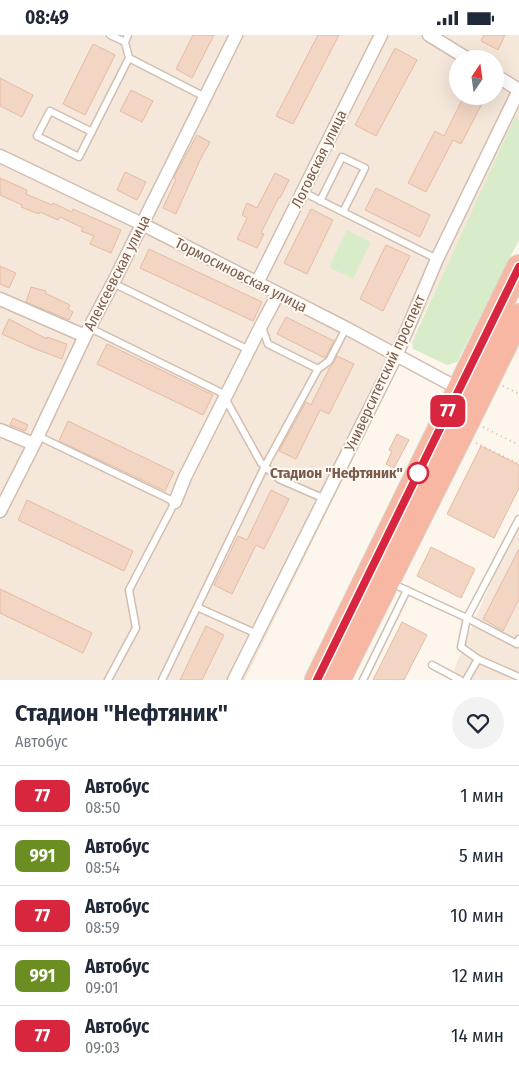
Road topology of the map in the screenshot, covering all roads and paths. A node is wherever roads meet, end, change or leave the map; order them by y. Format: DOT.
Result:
graph roads {
  1 [pos="110,35"];
  2 [pos="128,35"];
  3 [pos="236,35"];
  4 [pos="381,35"];
  5 [pos="429,35"];
  6 [pos="125,42"];
  7 [pos="453,50"];
  8 [pos="129,58"];
  9 [pos="504,81"];
  10 [pos="519,90"];
  11 [pos="206,97"];
  12 [pos="515,111"];
  13 [pos="92,132"];
  14 [pos="0,156"];
  15 [pos="303,193"];
  16 [pos="320,201"];
  17 [pos="343,212"];
  18 [pos="142,224"];
  19 [pos="438,259"];
  20 [pos="519,267"];
  21 [pos="113,283"];
  22 [pos="257,283"];
  23 [pos="278,294"];
  24 [pos="0,299"];
  25 [pos="519,316"];
  26 [pos="261,326"];
  27 [pos="346,328"];
  28 [pos="88,332"];
  29 [pos="248,351"];
  30 [pos="396,355"];
  31 [pos="318,369"];
  32 [pos="500,384"];
  33 [pos="469,394"];
  34 [pos="519,394"];
  35 [pos="226,396"];
  36 [pos="478,425"];
  37 [pos="0,430"];
  38 [pos="36,440"];
  39 [pos="474,442"];
  40 [pos="519,445"];
  41 [pos="519,464"];
  42 [pos="265,466"];
  43 [pos="325,499"];
  44 [pos="175,501"];
  45 [pos="0,511"];
  46 [pos="519,519"];
  47 [pos="397,586"];
  48 [pos="197,607"];
  49 [pos="467,618"];
  50 [pos="257,634"];
  51 [pos="519,639"];
  52 [pos="478,659"];
  53 [pos="432,665"];
  54 [pos="519,677"];
  55 [pos="108,680"];
  56 [pos="162,680"];
  57 [pos="234,680"];
  58 [pos="317,680"];
  59 [pos="338,680"];
  60 [pos="363,680"];
  61 [pos="460,680"];
  62 [pos="466,680"];
  1 -- 6 [label="lane"];
  2 -- 6 [label="lane"];
  3 -- 11 [label="street, Алексеевская улица"];
  4 -- 15 [label="street, Логовская улица"];
  5 -- 7 [label="street"];
  6 -- 8 [label="lane"];
  8 -- 11 [label="lane"];
  8 -- 13 [label="lane"];
  9 -- 10 [label="street"];
  10 -- 12 [label="street, Университетский проспект"];
  11 -- 18 [label="street, Алексеевская улица"];
  12 -- 19 [label="street, Университетский проспект"];
  13 -- 13 [label="lane"];
  14 -- 18 [label="street, Тормосиновская улица"];
  15 -- 16 [label="lane"];
  15 -- 22 [label="street, Логовская улица"];
  16 -- 17 [label="lane"];
  16 -- 17 [label="lane"];
  17 -- 19 [label="lane"];
  18 -- 21 [label="street, Алексеевская улица"];
  18 -- 22 [label="street, Тормосиновская улица"];
  19 -- 30 [label="street, Университетский проспект"];
  20 -- 33 [label="highway"];
  21 -- 28 [label="street, Алексеевская улица"];
  21 -- 29 [label="lane"];
  22 -- 23 [label="street, Тормосиновская улица"];
  23 -- 26 [label="street"];
  23 -- 27 [label="street, Тормосиновская улица"];
  24 -- 28 [label="street"];
  25 -- 33 [label="highway"];
  26 -- 29 [label="street"];
  26 -- 31 [label="lane"];
  27 -- 30 [label="street, Тормосиновская улица"];
  27 -- 31 [label="lane"];
  28 -- 35 [label="lane"];
  28 -- 38 [label="street, Алексеевская улица"];
  29 -- 35 [label="street"];
  30 -- 33 [label="street, Тормосиновская улица"];
  30 -- 43 [label="street, Университетский проспект"];
  31 -- 42 [label="lane"];
  32 -- 34 [label="path"];
  33 -- 47 [label="highway"];
  33 -- 58 [label="highway"];
  35 -- 42 [label="lane"];
  35 -- 44 [label="street"];
  36 -- 40 [label="path"];
  37 -- 38 [label="street"];
  38 -- 44 [label="lane"];
  38 -- 45 [label="street, Алексеевская улица"];
  39 -- 41 [label="path"];
  42 -- 43 [label="lane"];
  42 -- 48 [label="lane"];
  43 -- 50 [label="street, Университетский проспект"];
  44 -- 55 [label="lane"];
  46 -- 49 [label="lane"];
  47 -- 49 [label="lane"];
  47 -- 59 [label="highway"];
  47 -- 60 [label="lane"];
  48 -- 50 [label="lane"];
  48 -- 56 [label="lane"];
  49 -- 51 [label="lane"];
  49 -- 52 [label="lane"];
  50 -- 57 [label="street, Университетский проспект"];
  52 -- 54 [label="lane"];
  52 -- 62 [label="lane"];
  53 -- 61 [label="lane"];
}
